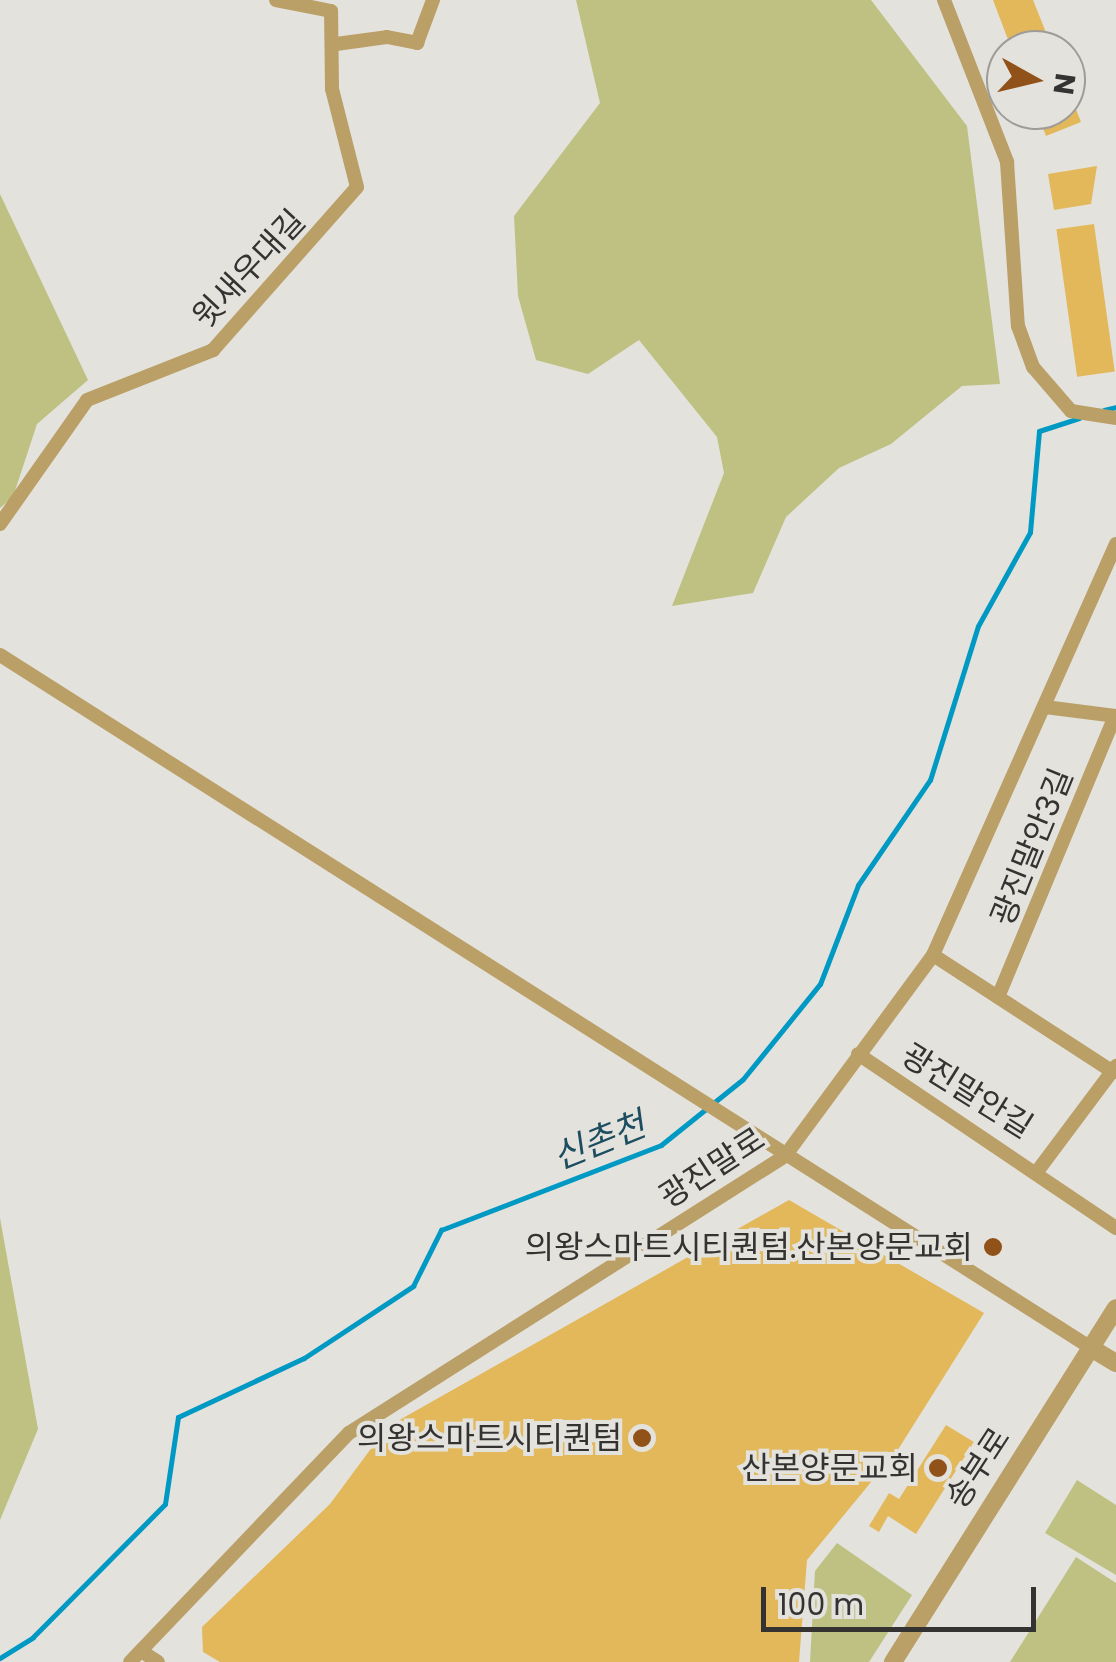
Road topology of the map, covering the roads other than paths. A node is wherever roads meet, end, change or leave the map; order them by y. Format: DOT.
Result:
graph roads {
  1 [pos="276,0"];
  2 [pos="433,0"];
  3 [pos="944,0"];
  4 [pos="336,44"];
  5 [pos="1116,418"];
  6 [pos="0,524"];
  7 [pos="1116,544"];
  8 [pos="0,654"];
  9 [pos="1046,707"];
  10 [pos="1115,716"];
  11 [pos="933,955"];
  12 [pos="998,997"];
  13 [pos="858,1054"];
  14 [pos="1114,1069"];
  15 [pos="786,1156"];
  16 [pos="1040,1170"];
  17 [pos="1116,1228"];
  18 [pos="1116,1308"];
  19 [pos="1090,1348"];
  20 [pos="1116,1363"];
  21 [pos="135,1657"];
  22 [pos="158,1662"];
  23 [pos="893,1662"];
  1 -- 4 [label="street"];
  2 -- 4 [label="street"];
  3 -- 5 [label="street"];
  4 -- 6 [label="street, 윗새우대길"];
  7 -- 9 [label="street, 광진말로"];
  8 -- 15 [label="street"];
  9 -- 10 [label="street"];
  9 -- 11 [label="street, 광진말로"];
  10 -- 12 [label="street, 광진말안3길"];
  11 -- 12 [label="street"];
  11 -- 13 [label="street, 광진말로"];
  12 -- 14 [label="street"];
  13 -- 15 [label="street, 광진말로"];
  13 -- 16 [label="street, 광진말안길"];
  14 -- 16 [label="street, 광진말안길"];
  15 -- 19 [label="street"];
  15 -- 21 [label="street, 광진말로"];
  16 -- 17 [label="street"];
  18 -- 19 [label="street, 송부로"];
  19 -- 20 [label="street"];
  19 -- 23 [label="street, 송부로"];
  21 -- 22 [label="street"];
}
